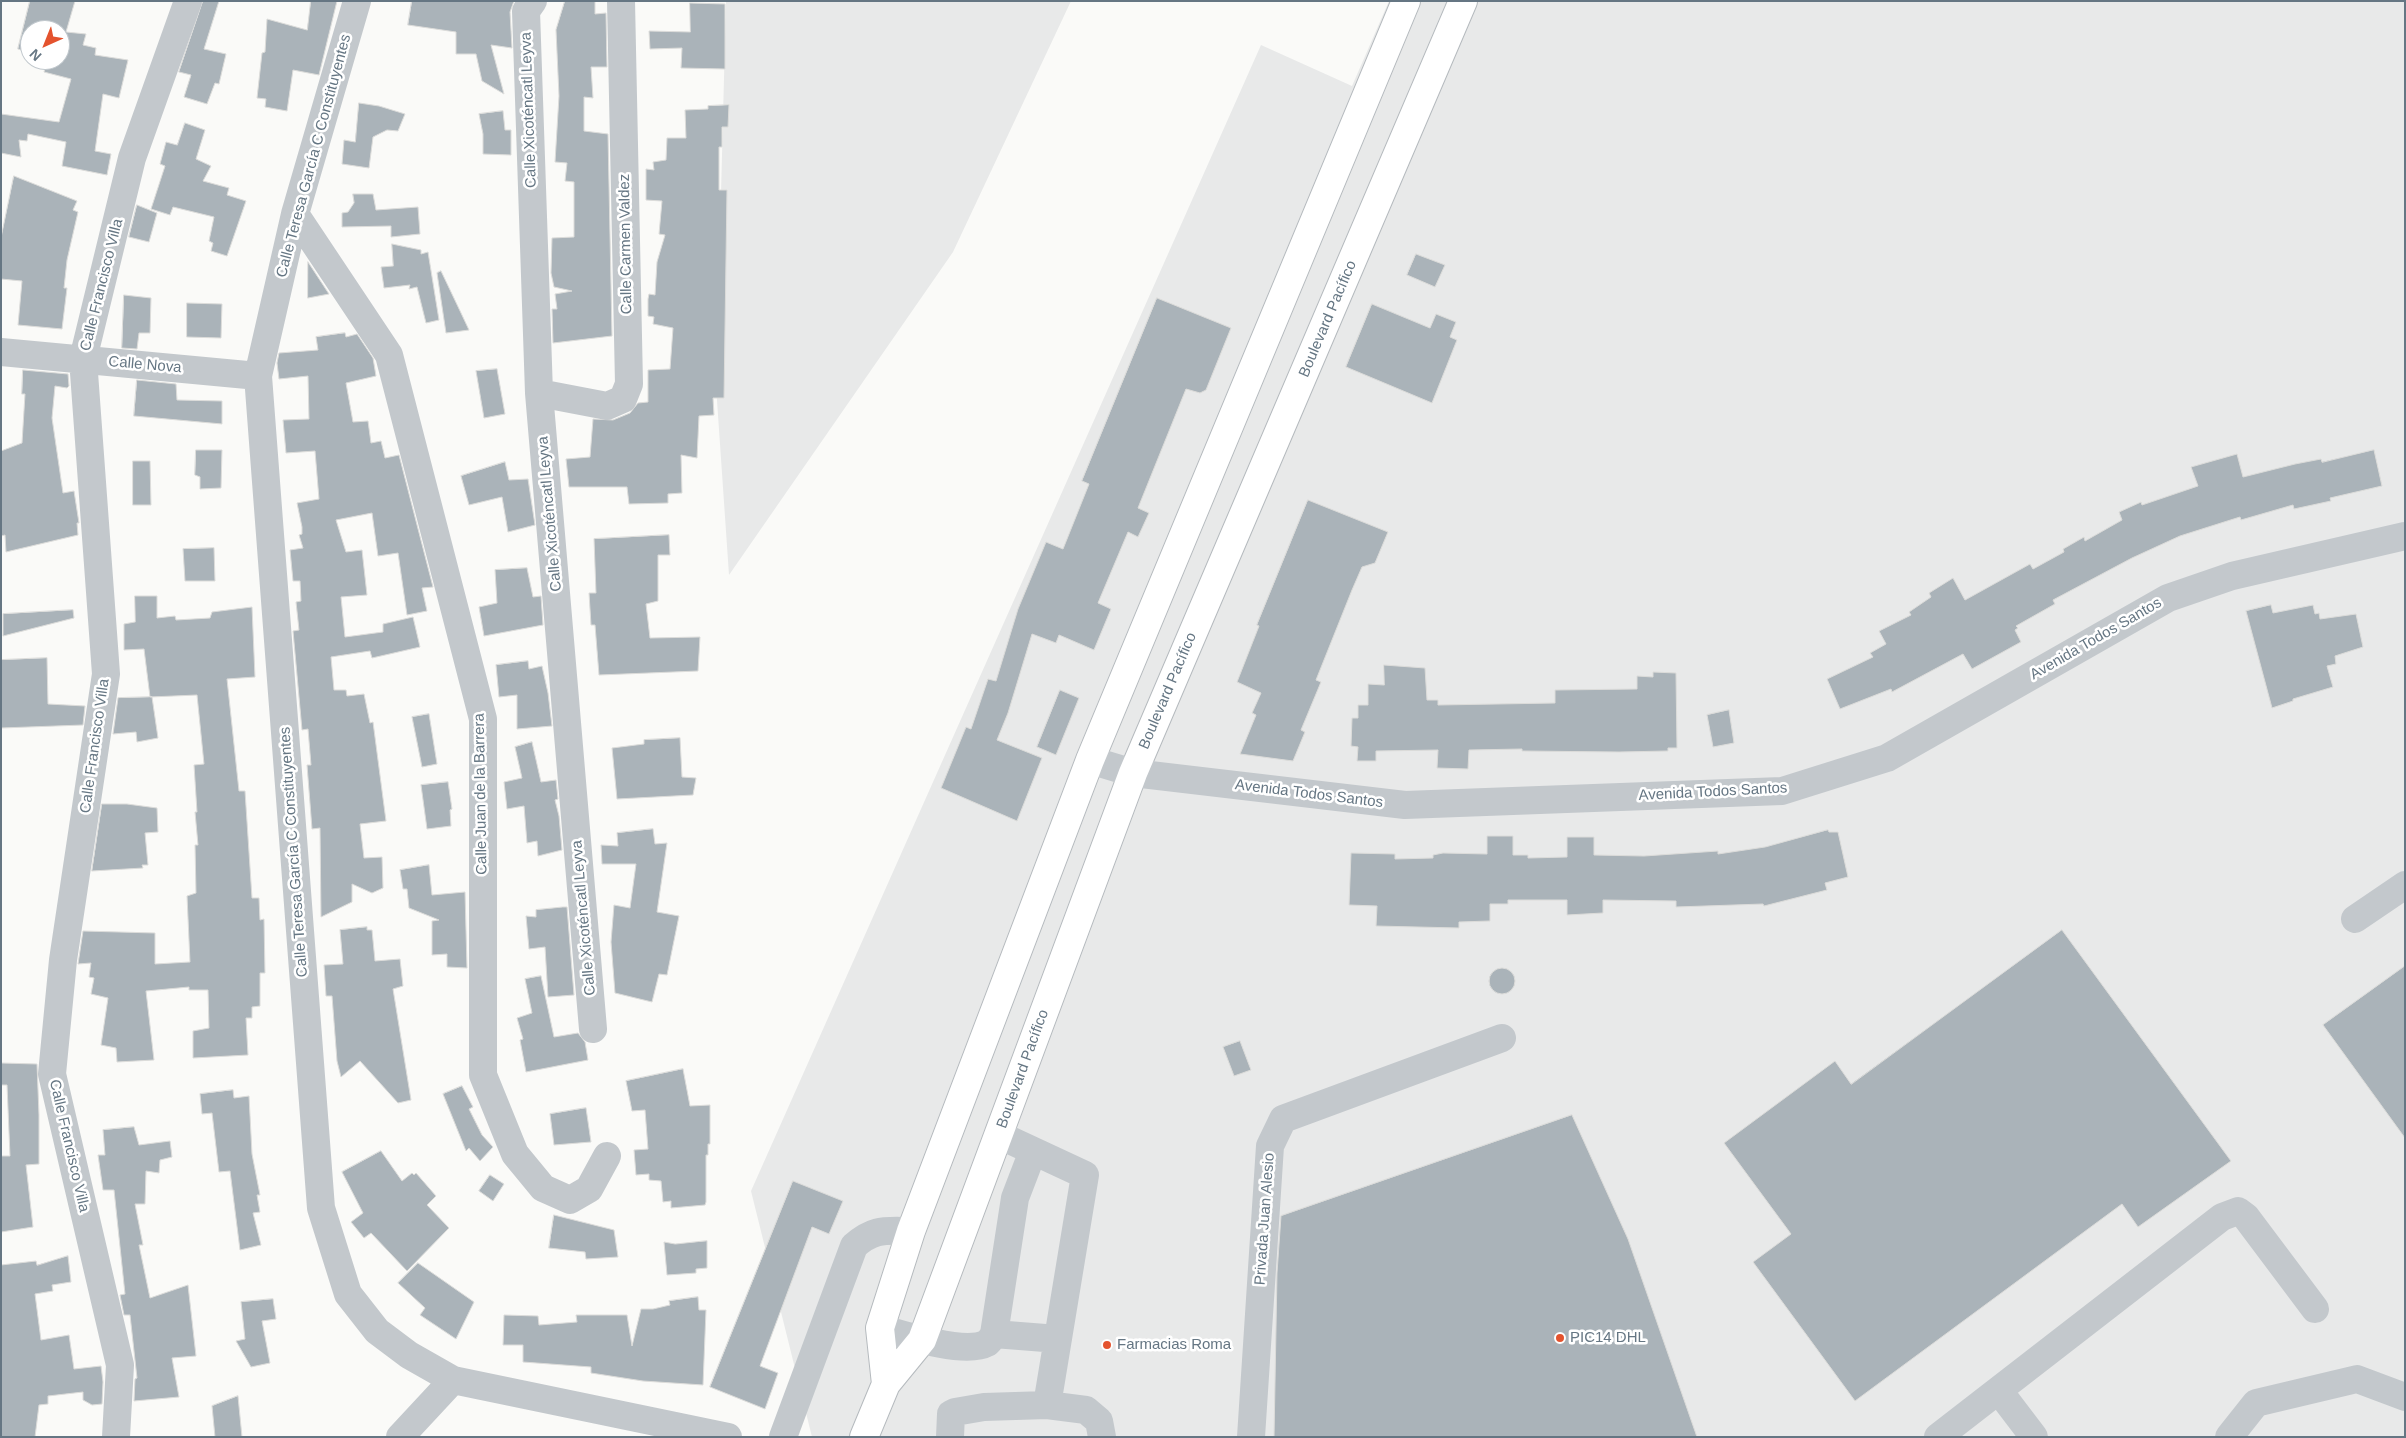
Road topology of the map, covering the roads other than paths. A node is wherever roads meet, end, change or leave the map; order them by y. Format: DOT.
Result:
graph roads {
  1 [pos="188,1"];
  2 [pos="358,1"];
  3 [pos="621,1"];
  4 [pos="1406,1"];
  5 [pos="1463,1"];
  6 [pos="529,4"];
  7 [pos="295,214"];
  8 [pos="1,352"];
  9 [pos="83,360"];
  10 [pos="258,376"];
  11 [pos="539,393"];
  12 [pos="2405,536"];
  13 [pos="1090,760"];
  14 [pos="1134,772"];
  15 [pos="2405,885"];
  16 [pos="2354,919"];
  17 [pos="593,1029"];
  18 [pos="1502,1038"];
  19 [pos="999,1135"];
  20 [pos="1033,1151"];
  21 [pos="607,1156"];
  22 [pos="911,1231"];
  23 [pos="2314,1308"];
  24 [pos="880,1328"];
  25 [pos="994,1334"];
  26 [pos="1058,1339"];
  27 [pos="922,1340"];
  28 [pos="453,1380"];
  29 [pos="886,1384"];
  30 [pos="1999,1391"];
  31 [pos="2405,1397"];
  32 [pos="1047,1405"];
  33 [pos="116,1437"];
  34 [pos="400,1437"];
  35 [pos="728,1437"];
  36 [pos="783,1437"];
  37 [pos="864,1437"];
  38 [pos="950,1437"];
  39 [pos="1102,1437"];
  40 [pos="1251,1437"];
  41 [pos="1938,1437"];
  42 [pos="2034,1437"];
  43 [pos="2229,1437"];
  1 -- 9 [label="street, Calle Francisco Villa"];
  2 -- 7 [label="street, Calle Teresa García C Constituyentes"];
  3 -- 11 [label="street, Calle Carmen Valdez"];
  4 -- 13 [label="main road, Boulevard Pacífico"];
  5 -- 14 [label="main road, Boulevard Pacífico"];
  6 -- 11 [label="street, Calle Xicoténcatl Leyva"];
  7 -- 10 [label="street, Calle Teresa García C Constituyentes"];
  7 -- 21 [label="street, Calle Juan de la Barrera"];
  8 -- 9 [label="street, Calle Nova"];
  9 -- 10 [label="street, Calle Nova"];
  9 -- 33 [label="street, Calle Francisco Villa"];
  10 -- 28 [label="street, Calle Teresa García C Constituyentes"];
  11 -- 17 [label="street, Calle Xicoténcatl Leyva"];
  12 -- 14 [label="street, Avenida Todos Santos"];
  13 -- 14 [label="street, Avenida Todos Santos"];
  13 -- 22 [label="main road, Boulevard Pacífico"];
  14 -- 19 [label="main road, Boulevard Pacífico"];
  15 -- 16 [label="street"];
  18 -- 40 [label="street, Privada Juan Alesio"];
  19 -- 20 [label="street"];
  19 -- 27 [label="main road, Boulevard Pacífico"];
  20 -- 25 [label="street"];
  20 -- 26 [label="street"];
  22 -- 24 [label="main road, Boulevard Pacífico"];
  22 -- 36 [label="street"];
  23 -- 30 [label="street"];
  24 -- 27 [label="street"];
  24 -- 29 [label="main road, Boulevard Pacífico"];
  25 -- 26 [label="street"];
  25 -- 27 [label="street"];
  26 -- 32 [label="street"];
  27 -- 29 [label="main road, Boulevard Pacífico"];
  28 -- 34 [label="street"];
  28 -- 35 [label="street, Calle Teresa García C Constituyentes"];
  29 -- 37 [label="main road, Boulevard Pacífico"];
  30 -- 41 [label="street"];
  30 -- 42 [label="street"];
  31 -- 43 [label="street"];
  32 -- 38 [label="street"];
  32 -- 39 [label="street"];
}
